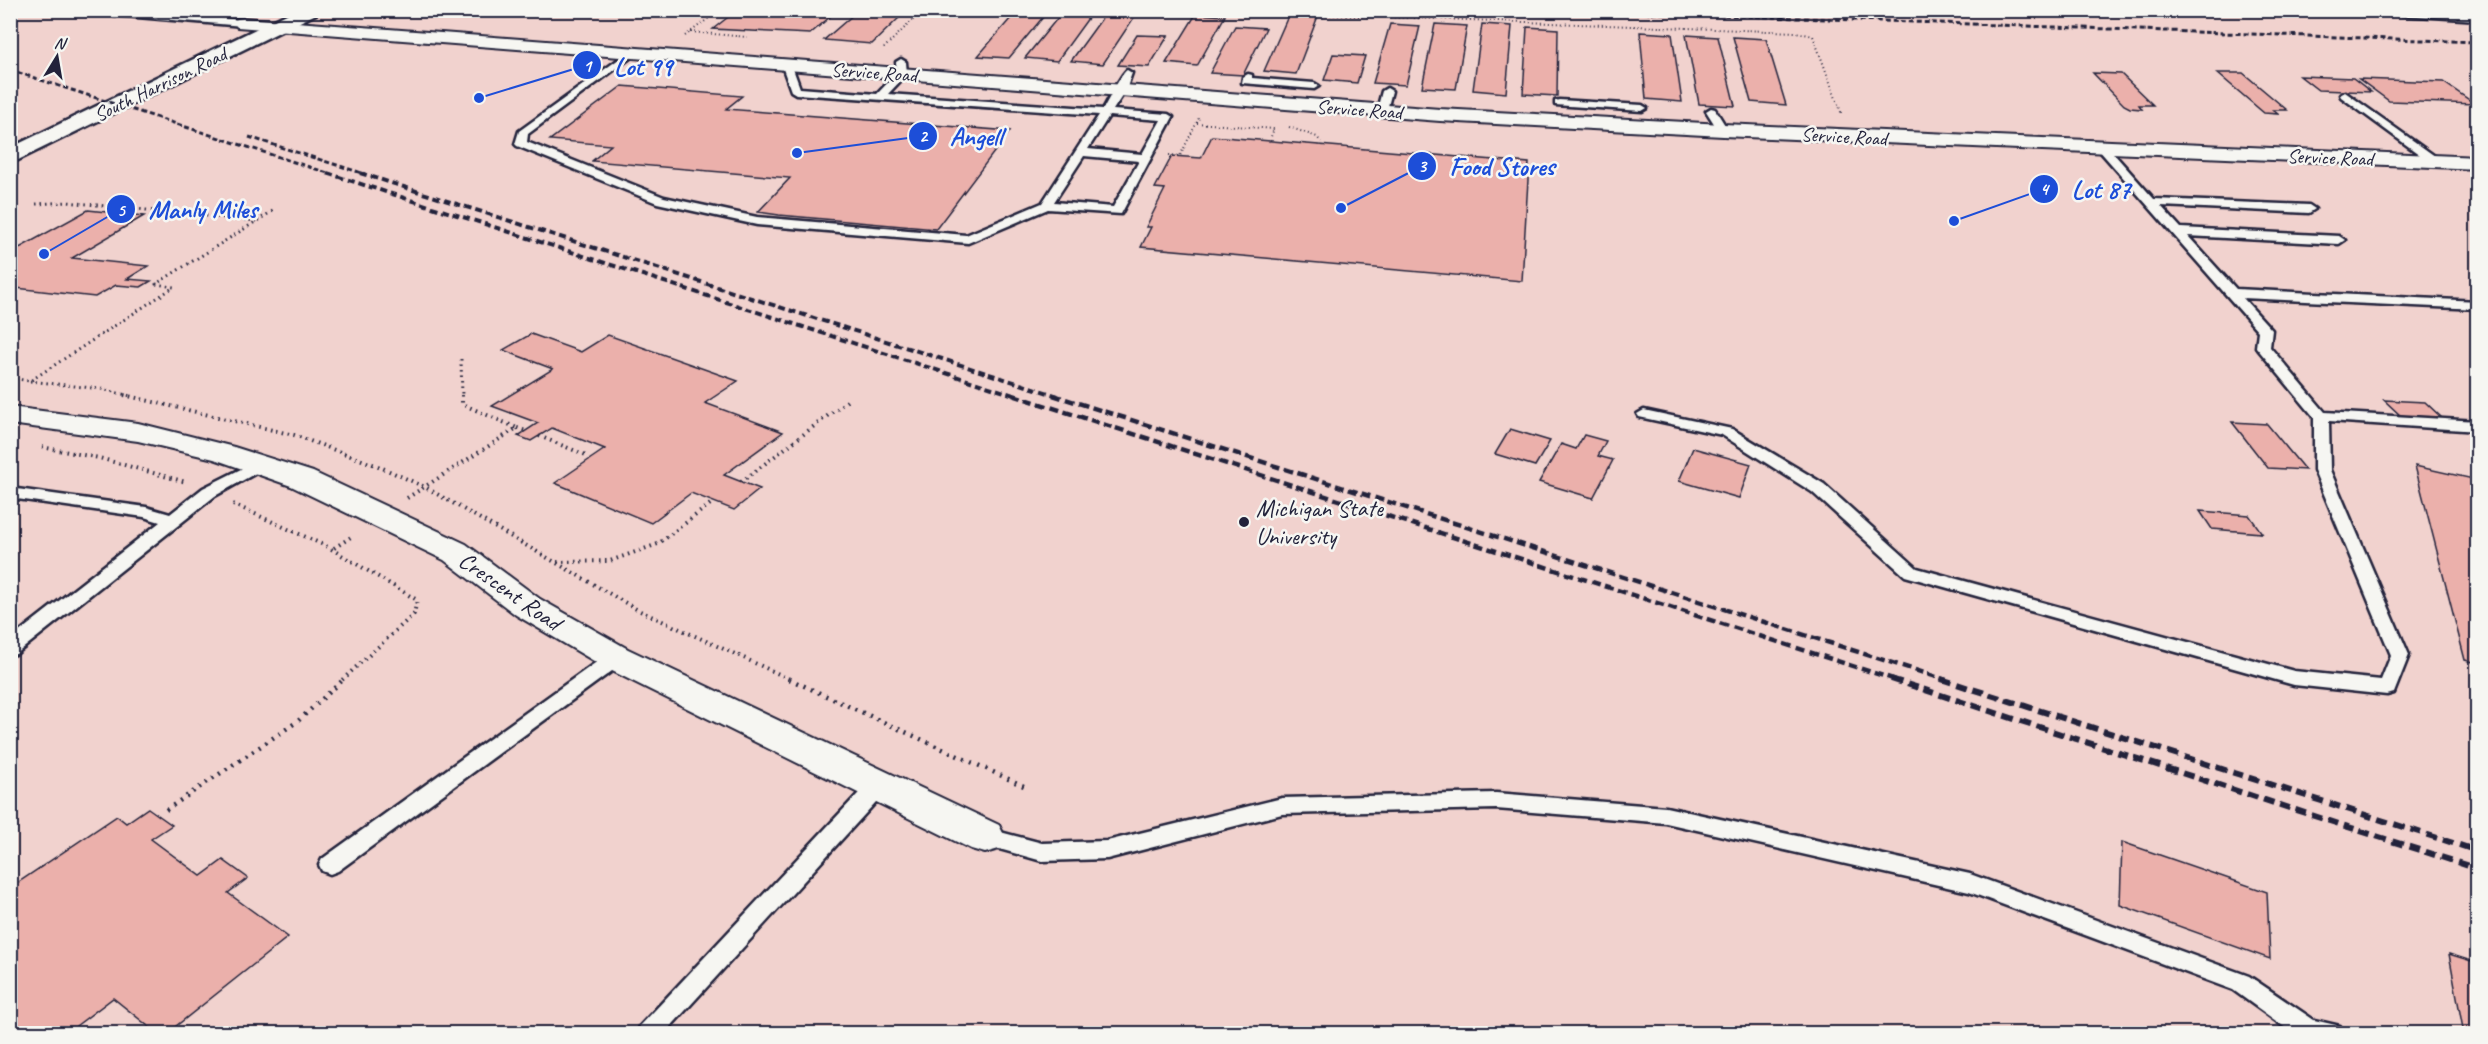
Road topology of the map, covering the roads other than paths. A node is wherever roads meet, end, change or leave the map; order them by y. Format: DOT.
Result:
graph roads {
  1 [pos="90,10"];
  2 [pos="310,10"];
  3 [pos="2402,10"];
  4 [pos="2477,12"];
  5 [pos="273,19"];
  6 [pos="243,23"];
  7 [pos="630,54"];
  8 [pos="787,66"];
  9 [pos="902,68"];
  10 [pos="143,70"];
  11 [pos="1248,77"];
  12 [pos="1124,82"];
  13 [pos="1314,86"];
  14 [pos="2345,95"];
  15 [pos="879,97"];
  16 [pos="1559,103"];
  17 [pos="1642,108"];
  18 [pos="1711,111"];
  19 [pos="1105,114"];
  20 [pos="1723,130"];
  21 [pos="2102,147"];
  22 [pos="1080,152"];
  23 [pos="10,157"];
  24 [pos="1146,158"];
  25 [pos="2435,161"];
  26 [pos="2478,163"];
  27 [pos="2151,202"];
  28 [pos="1046,205"];
  29 [pos="2310,209"];
  30 [pos="2178,232"];
  31 [pos="2339,240"];
  32 [pos="2232,294"];
  33 [pos="2478,304"];
  34 [pos="1644,414"];
  35 [pos="10,415"];
  36 [pos="2321,416"];
  37 [pos="2478,426"];
  38 [pos="259,465"];
  39 [pos="10,493"];
  40 [pos="172,521"];
  41 [pos="10,649"];
  42 [pos="616,658"];
  43 [pos="879,785"];
  44 [pos="985,837"];
  45 [pos="330,865"];
  46 [pos="2316,1032"];
  47 [pos="648,1034"];
  1 -- 6 [label="lane"];
  2 -- 5 [label="street, South Harrison Road"];
  3 -- 4 [label="street"];
  5 -- 6 [label="street, South Harrison Road"];
  5 -- 7 [label="street, Service Road"];
  5 -- 23 [label="street, South Harrison Road"];
  6 -- 10 [label="street, South Harrison Road"];
  7 -- 8 [label="street, Service Road"];
  7 -- 28 [label="lane"];
  8 -- 9 [label="street, Service Road"];
  8 -- 15 [label="lane"];
  9 -- 12 [label="street, Service Road"];
  9 -- 15 [label="lane"];
  11 -- 13 [label="lane"];
  12 -- 19 [label="lane"];
  12 -- 20 [label="street, Service Road"];
  14 -- 25 [label="lane"];
  15 -- 19 [label="lane"];
  16 -- 17 [label="lane"];
  18 -- 20 [label="lane"];
  19 -- 22 [label="lane"];
  19 -- 24 [label="lane"];
  20 -- 21 [label="street, Service Road"];
  21 -- 25 [label="street, Service Road"];
  21 -- 27 [label="lane"];
  22 -- 24 [label="lane"];
  22 -- 28 [label="lane"];
  24 -- 28 [label="lane"];
  25 -- 26 [label="street, Service Road"];
  27 -- 29 [label="lane"];
  27 -- 30 [label="lane"];
  30 -- 31 [label="lane"];
  30 -- 32 [label="lane"];
  32 -- 33 [label="lane"];
  32 -- 36 [label="lane"];
  34 -- 36 [label="lane"];
  35 -- 38 [label="street, Crescent Road"];
  36 -- 37 [label="lane"];
  38 -- 40 [label="lane"];
  38 -- 42 [label="street, Crescent Road"];
  39 -- 40 [label="lane"];
  40 -- 41 [label="lane"];
  42 -- 43 [label="street, Crescent Road"];
  42 -- 45 [label="lane"];
  43 -- 44 [label="street, Crescent Road"];
  43 -- 47 [label="lane"];
  44 -- 46 [label="lane"];
}
